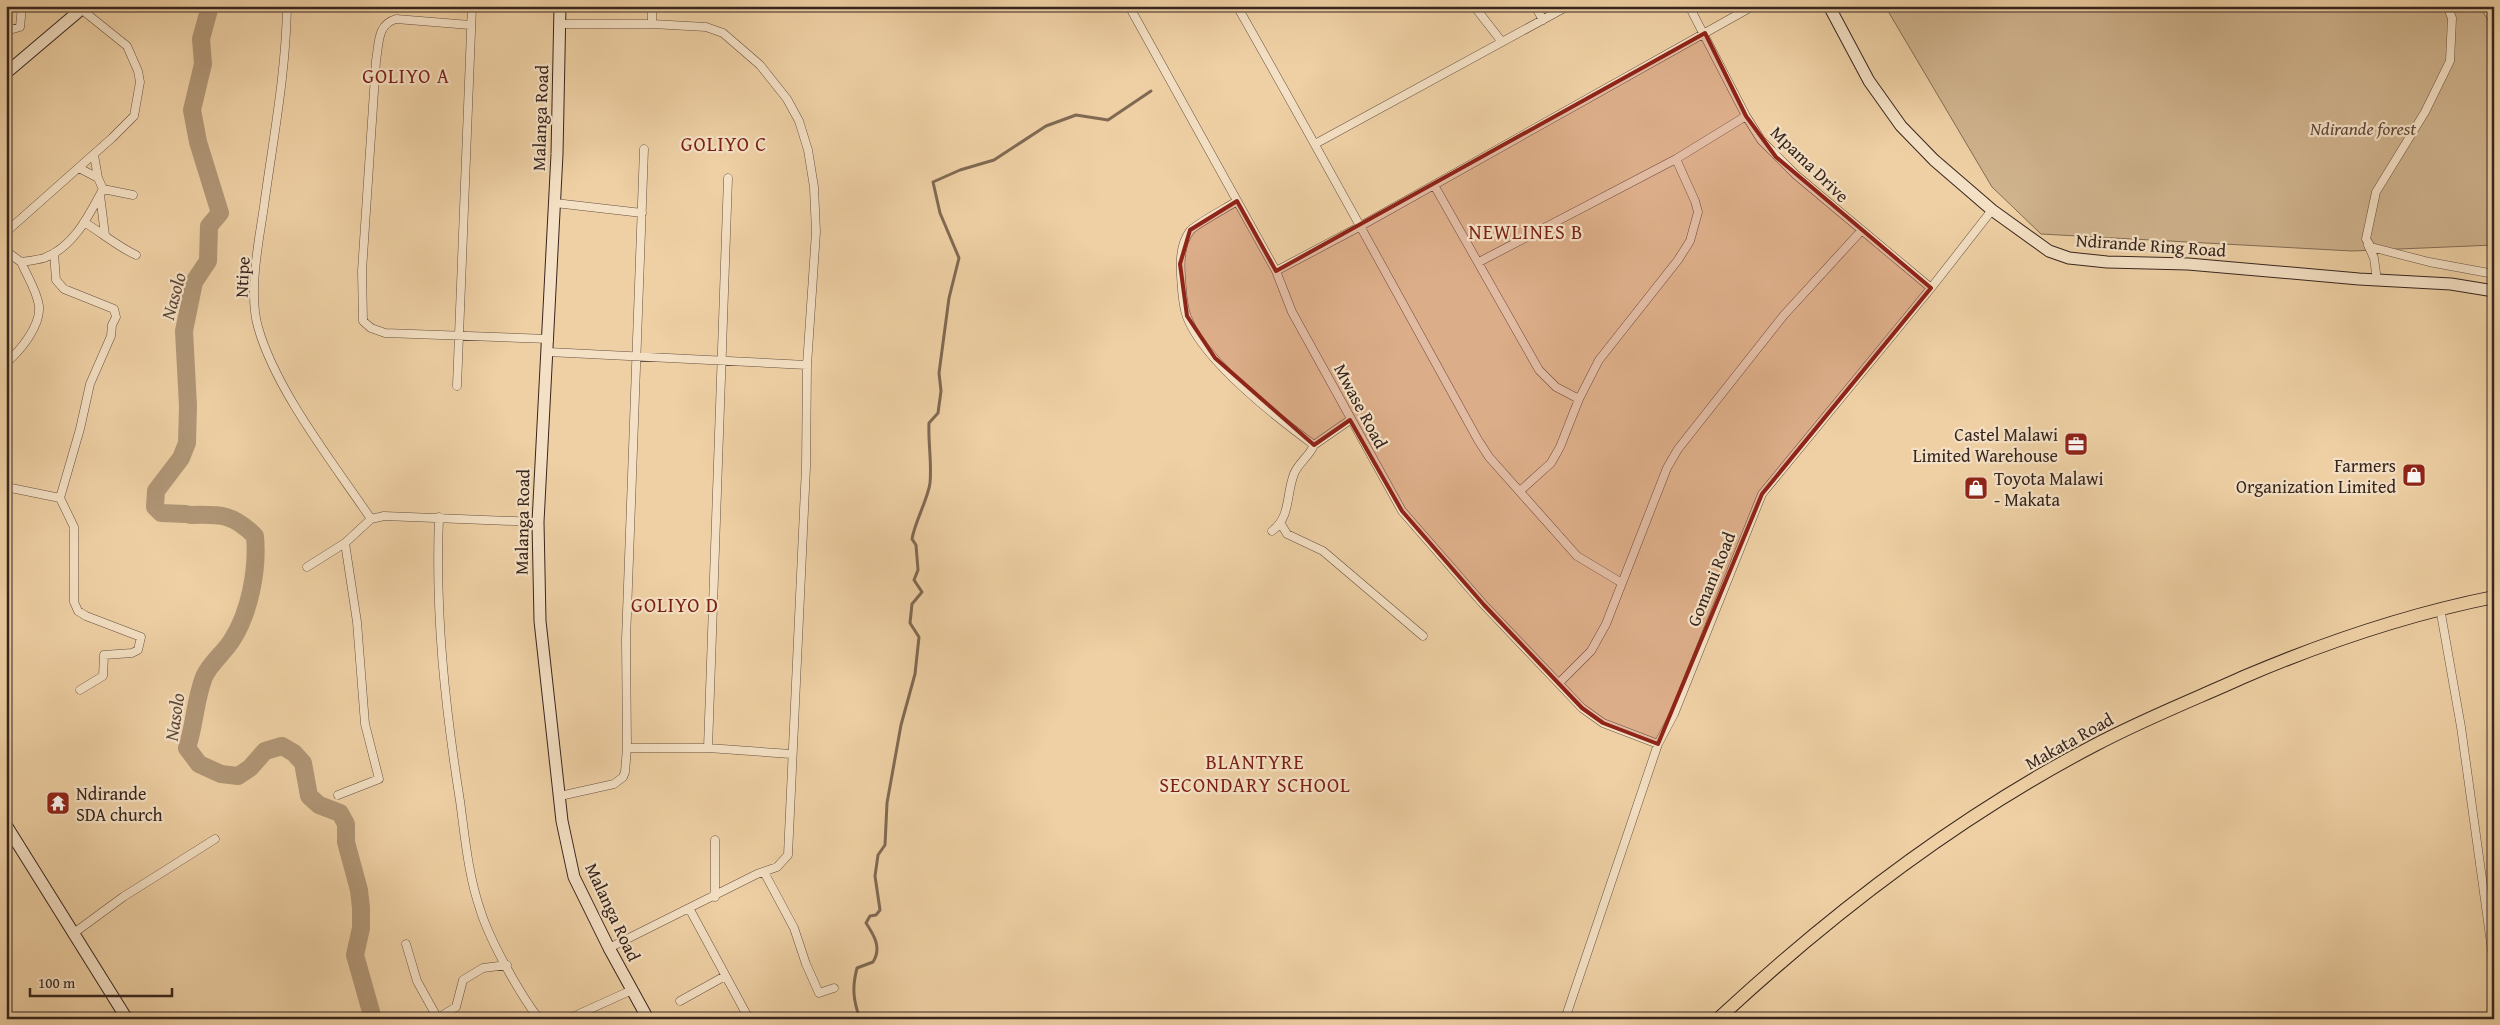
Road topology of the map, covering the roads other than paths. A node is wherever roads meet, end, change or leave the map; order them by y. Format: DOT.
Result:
graph roads {
  1 [pos="22,6"];
  2 [pos="288,6"];
  3 [pos="472,6"];
  4 [pos="560,6"];
  5 [pos="652,6"];
  6 [pos="1128,6"];
  7 [pos="1237,6"];
  8 [pos="1474,6"];
  9 [pos="1535,6"];
  10 [pos="1568,6"];
  11 [pos="1689,6"];
  12 [pos="1754,6"];
  13 [pos="1829,6"];
  14 [pos="2447,6"];
  15 [pos="83,8"];
  16 [pos="1543,20"];
  17 [pos="560,24"];
  18 [pos="652,24"];
  19 [pos="470,25"];
  20 [pos="6,31"];
  21 [pos="1705,33"];
  22 [pos="1502,42"];
  23 [pos="6,73"];
  24 [pos="1746,116"];
  25 [pos="1315,144"];
  26 [pos="644,149"];
  27 [pos="94,154"];
  28 [pos="1676,159"];
  29 [pos="79,168"];
  30 [pos="98,178"];
  31 [pos="728,178"];
  32 [pos="1434,185"];
  33 [pos="101,191"];
  34 [pos="133,195"];
  35 [pos="1237,201"];
  36 [pos="555,203"];
  37 [pos="1992,210"];
  38 [pos="642,213"];
  39 [pos="84,222"];
  40 [pos="1359,227"];
  41 [pos="1861,231"];
  42 [pos="6,232"];
  43 [pos="105,235"];
  44 [pos="2368,244"];
  45 [pos="6,251"];
  46 [pos="54,253"];
  47 [pos="136,255"];
  48 [pos="21,262"];
  49 [pos="1479,262"];
  50 [pos="2494,268"];
  51 [pos="1276,271"];
  52 [pos="2490,273"];
  53 [pos="2377,280"];
  54 [pos="1931,288"];
  55 [pos="2494,291"];
  56 [pos="458,335"];
  57 [pos="549,339"];
  58 [pos="548,352"];
  59 [pos="637,357"];
  60 [pos="722,361"];
  61 [pos="6,364"];
  62 [pos="807,365"];
  63 [pos="457,386"];
  64 [pos="1579,399"];
  65 [pos="1350,420"];
  66 [pos="1314,445"];
  67 [pos="6,486"];
  68 [pos="1520,491"];
  69 [pos="60,498"];
  70 [pos="439,517"];
  71 [pos="371,519"];
  72 [pos="538,522"];
  73 [pos="1281,524"];
  74 [pos="1272,531"];
  75 [pos="345,543"];
  76 [pos="307,567"];
  77 [pos="1622,583"];
  78 [pos="2494,597"];
  79 [pos="2440,608"];
  80 [pos="1423,636"];
  81 [pos="1560,682"];
  82 [pos="80,690"];
  83 [pos="1658,744"];
  84 [pos="627,748"];
  85 [pos="708,748"];
  86 [pos="791,754"];
  87 [pos="338,795"];
  88 [pos="560,796"];
  89 [pos="6,825"];
  90 [pos="215,839"];
  91 [pos="715,840"];
  92 [pos="764,872"];
  93 [pos="714,897"];
  94 [pos="689,908"];
  95 [pos="74,934"];
  96 [pos="406,944"];
  97 [pos="608,948"];
  98 [pos="507,965"];
  99 [pos="2494,965"];
  100 [pos="725,976"];
  101 [pos="834,988"];
  102 [pos="632,990"];
  103 [pos="680,1001"];
  104 [pos="438,1018"];
  105 [pos="128,1019"];
  106 [pos="539,1019"];
  107 [pos="568,1019"];
  108 [pos="648,1019"];
  109 [pos="749,1019"];
  110 [pos="1565,1019"];
  111 [pos="1718,1019"];
  1 -- 20 [label="street"];
  2 -- 71 [label="street, Ntipe"];
  3 -- 19 [label="street"];
  4 -- 17 [label="street, Malanga Road"];
  5 -- 18 [label="street"];
  6 -- 35 [label="street, Mwase Road"];
  7 -- 25 [label="street"];
  8 -- 22 [label="street"];
  9 -- 16 [label="street"];
  10 -- 16 [label="street"];
  11 -- 21 [label="street, Mpama Drive"];
  12 -- 21 [label="street"];
  13 -- 37 [label="street, Ndirande Ring Road"];
  14 -- 44 [label="street"];
  15 -- 23 [label="street"];
  15 -- 27 [label="street"];
  16 -- 22 [label="street"];
  17 -- 18 [label="street"];
  17 -- 36 [label="street, Malanga Road"];
  18 -- 62 [label="street"];
  19 -- 56 [label="street"];
  19 -- 56 [label="street"];
  21 -- 24 [label="street, Mpama Drive"];
  21 -- 32 [label="street"];
  22 -- 25 [label="street"];
  24 -- 28 [label="street"];
  24 -- 41 [label="street, Mpama Drive"];
  25 -- 40 [label="street"];
  26 -- 38 [label="street"];
  27 -- 29 [label="street"];
  27 -- 30 [label="street"];
  28 -- 49 [label="street"];
  28 -- 64 [label="street"];
  29 -- 30 [label="street"];
  29 -- 42 [label="street"];
  30 -- 33 [label="street"];
  31 -- 60 [label="street"];
  32 -- 40 [label="street"];
  32 -- 49 [label="street"];
  33 -- 34 [label="street"];
  33 -- 39 [label="street"];
  33 -- 43 [label="street"];
  35 -- 51 [label="street, Mwase Road"];
  35 -- 66 [label="street"];
  36 -- 38 [label="street"];
  36 -- 57 [label="street, Malanga Road"];
  37 -- 53 [label="street, Ndirande Ring Road"];
  37 -- 54 [label="street, Gomani Road"];
  38 -- 59 [label="street"];
  39 -- 43 [label="street"];
  39 -- 46 [label="street"];
  40 -- 51 [label="street"];
  40 -- 68 [label="street"];
  41 -- 54 [label="street, Mpama Drive"];
  41 -- 77 [label="street"];
  43 -- 47 [label="street"];
  44 -- 52 [label="street"];
  44 -- 53 [label="street"];
  45 -- 48 [label="street"];
  46 -- 48 [label="street"];
  46 -- 69 [label="street"];
  48 -- 61 [label="street"];
  49 -- 64 [label="street"];
  50 -- 52 [label="street"];
  51 -- 65 [label="street, Mwase Road"];
  53 -- 55 [label="street, Ndirande Ring Road"];
  54 -- 83 [label="street, Gomani Road"];
  56 -- 57 [label="street"];
  56 -- 63 [label="street"];
  57 -- 58 [label="street, Malanga Road"];
  58 -- 59 [label="street"];
  58 -- 72 [label="street, Malanga Road"];
  59 -- 60 [label="street"];
  59 -- 84 [label="street"];
  60 -- 62 [label="street"];
  60 -- 85 [label="street"];
  62 -- 86 [label="street"];
  64 -- 68 [label="street"];
  65 -- 66 [label="street"];
  65 -- 81 [label="street, Mwase Road"];
  66 -- 73 [label="street"];
  67 -- 69 [label="street"];
  68 -- 77 [label="street"];
  69 -- 82 [label="street"];
  70 -- 71 [label="street"];
  70 -- 72 [label="street"];
  70 -- 98 [label="street"];
  71 -- 75 [label="street"];
  72 -- 88 [label="street, Malanga Road"];
  73 -- 74 [label="street"];
  73 -- 80 [label="street"];
  75 -- 76 [label="street"];
  75 -- 87 [label="street"];
  77 -- 81 [label="street"];
  78 -- 79 [label="main road, Makata Road"];
  79 -- 99 [label="street"];
  79 -- 111 [label="main road, Makata Road"];
  81 -- 83 [label="street, Mwase Road"];
  83 -- 110 [label="street, Gomani Road"];
  84 -- 85 [label="street"];
  84 -- 88 [label="street"];
  85 -- 86 [label="street"];
  86 -- 92 [label="street"];
  88 -- 97 [label="street, Malanga Road"];
  89 -- 95 [label="street"];
  90 -- 95 [label="street"];
  91 -- 93 [label="street"];
  92 -- 93 [label="street"];
  92 -- 101 [label="street"];
  93 -- 94 [label="street"];
  94 -- 97 [label="street"];
  94 -- 100 [label="street"];
  95 -- 105 [label="street"];
  96 -- 104 [label="street"];
  97 -- 102 [label="street, Malanga Road"];
  98 -- 104 [label="street"];
  98 -- 106 [label="street"];
  100 -- 103 [label="street"];
  100 -- 109 [label="street"];
  102 -- 107 [label="street"];
  102 -- 108 [label="street, Malanga Road"];
}
